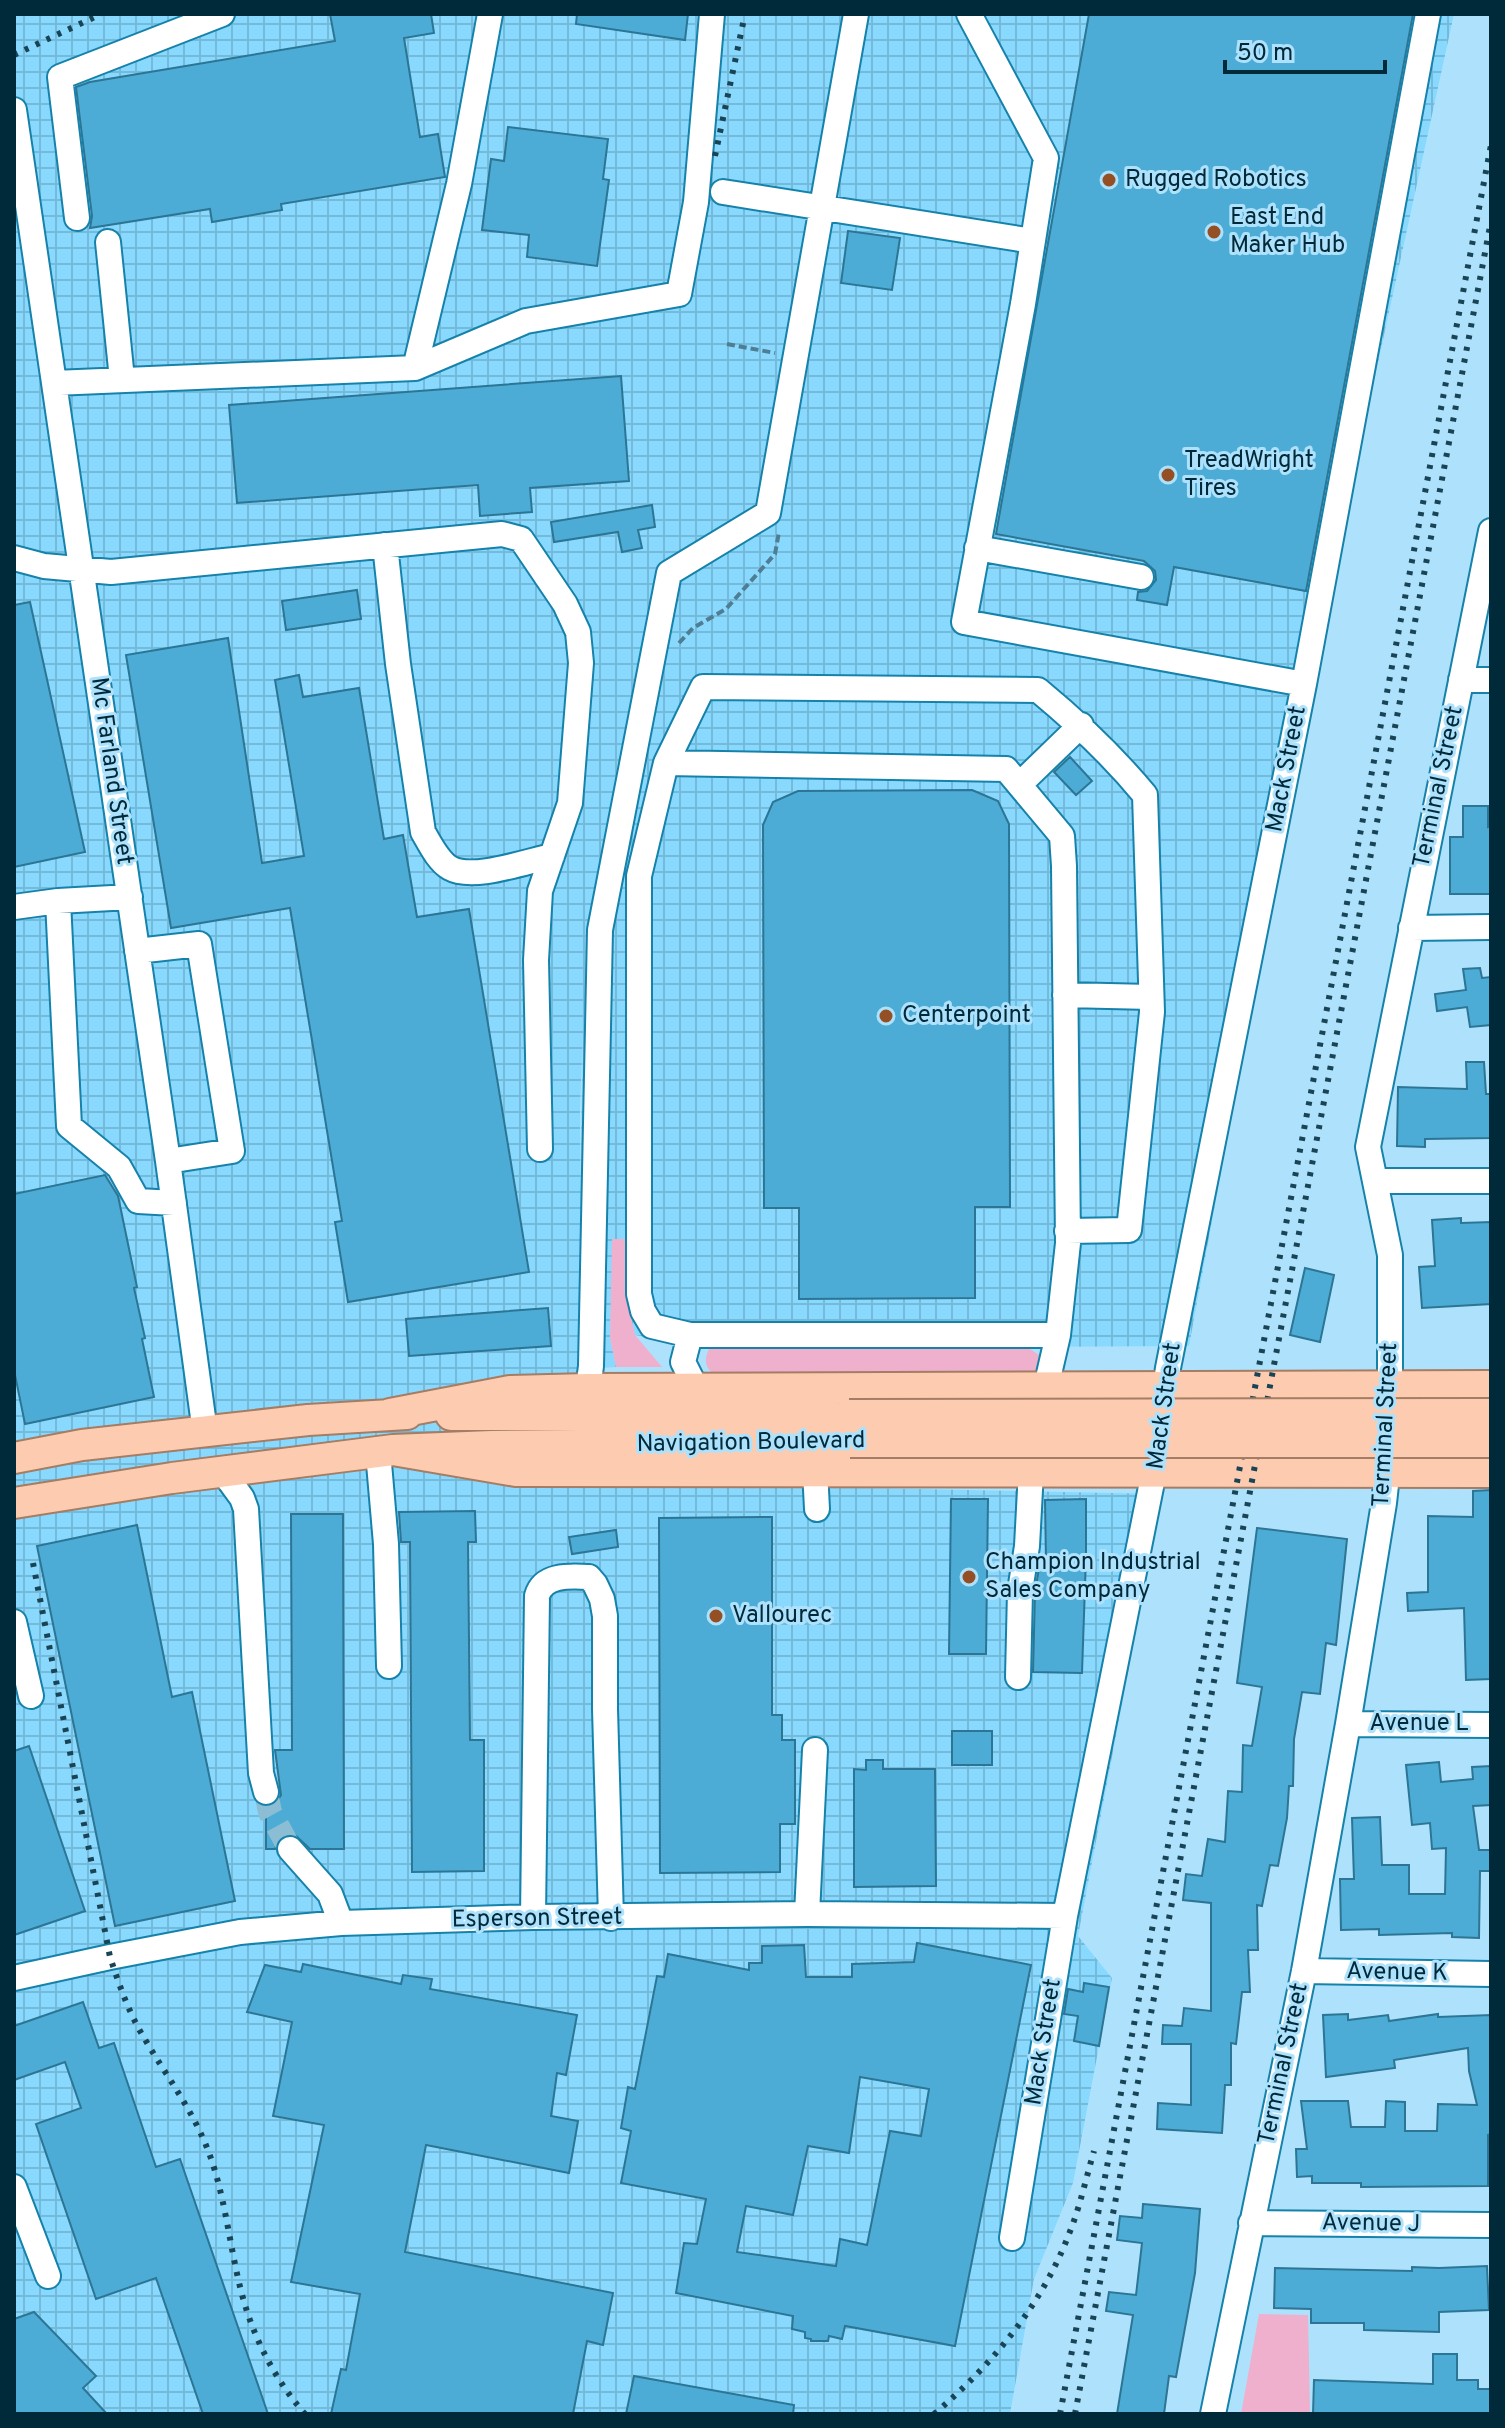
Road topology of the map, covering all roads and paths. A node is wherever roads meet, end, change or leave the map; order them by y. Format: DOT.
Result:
graph roads {
  1 [pos="222,14"];
  2 [pos="490,14"];
  3 [pos="712,14"];
  4 [pos="856,14"];
  5 [pos="969,14"];
  6 [pos="1428,14"];
  7 [pos="14,110"];
  8 [pos="723,192"];
  9 [pos="822,207"];
  10 [pos="77,218"];
  11 [pos="23,233"];
  12 [pos="1033,241"];
  13 [pos="108,242"];
  14 [pos="727,344"];
  15 [pos="786,355"];
  16 [pos="415,368"];
  17 [pos="122,379"];
  18 [pos="54,383"];
  19 [pos="1491,531"];
  20 [pos="385,545"];
  21 [pos="977,548"];
  22 [pos="14,558"];
  23 [pos="82,571"];
  24 [pos="1141,577"];
  25 [pos="1461,680"];
  26 [pos="1491,680"];
  27 [pos="1304,684"];
  28 [pos="1081,725"];
  29 [pos="666,763"];
  30 [pos="1020,784"];
  31 [pos="552,856"];
  32 [pos="130,897"];
  33 [pos="58,901"];
  34 [pos="14,907"];
  35 [pos="1491,927"];
  36 [pos="1411,928"];
  37 [pos="137,951"];
  38 [pos="1065,995"];
  39 [pos="1151,997"];
  40 [pos="540,1149"];
  41 [pos="168,1161"];
  42 [pos="1375,1181"];
  43 [pos="1491,1181"];
  44 [pos="174,1203"];
  45 [pos="1067,1231"];
  46 [pos="690,1335"];
  47 [pos="1058,1335"];
  48 [pos="1391,1385"];
  49 [pos="1491,1386"];
  50 [pos="1046,1387"];
  51 [pos="1165,1387"];
  52 [pos="696,1388"];
  53 [pos="588,1389"];
  54 [pos="390,1414"];
  55 [pos="1491,1414"];
  56 [pos="850,1428"];
  57 [pos="205,1432"];
  58 [pos="1491,1442"];
  59 [pos="386,1451"];
  60 [pos="14,1458"];
  61 [pos="815,1470"];
  62 [pos="1031,1471"];
  63 [pos="1156,1471"];
  64 [pos="223,1472"];
  65 [pos="1388,1472"];
  66 [pos="1491,1472"];
  67 [pos="14,1503"];
  68 [pos="817,1509"];
  69 [pos="14,1622"];
  70 [pos="389,1666"];
  71 [pos="1018,1677"];
  72 [pos="31,1696"];
  73 [pos="1348,1724"];
  74 [pos="1491,1725"];
  75 [pos="815,1750"];
  76 [pos="266,1792"];
  77 [pos="290,1849"];
  78 [pos="807,1914"];
  79 [pos="1065,1916"];
  80 [pos="533,1917"];
  81 [pos="611,1918"];
  82 [pos="341,1923"];
  83 [pos="1304,1971"];
  84 [pos="1491,1974"];
  85 [pos="14,1978"];
  86 [pos="14,2187"];
  87 [pos="1251,2223"];
  88 [pos="1491,2225"];
  89 [pos="1012,2238"];
  90 [pos="48,2276"];
  91 [pos="1213,2414"];
  1 -- 10 [label="street"];
  2 -- 16 [label="street"];
  3 -- 16 [label="street"];
  4 -- 9 [label="street"];
  5 -- 12 [label="street"];
  6 -- 27 [label="street"];
  7 -- 11 [label="street, Mc Farland Street"];
  8 -- 9 [label="street"];
  9 -- 12 [label="street"];
  9 -- 53 [label="street"];
  11 -- 18 [label="street, Mc Farland Street"];
  12 -- 21 [label="street"];
  13 -- 17 [label="street"];
  14 -- 15 [label="path"];
  16 -- 17 [label="street"];
  17 -- 18 [label="street"];
  18 -- 23 [label="street, Mc Farland Street"];
  19 -- 25 [label="street, Terminal Street"];
  20 -- 23 [label="street"];
  20 -- 31 [label="street"];
  20 -- 31 [label="street"];
  21 -- 24 [label="street"];
  21 -- 27 [label="street, Mack Street"];
  22 -- 23 [label="street"];
  23 -- 32 [label="street, Mc Farland Street"];
  25 -- 26 [label="street"];
  25 -- 36 [label="street, Terminal Street"];
  27 -- 51 [label="street, Mack Street"];
  28 -- 29 [label="street"];
  28 -- 30 [label="street"];
  28 -- 39 [label="street"];
  29 -- 30 [label="street"];
  29 -- 46 [label="street"];
  30 -- 38 [label="street"];
  31 -- 40 [label="street"];
  32 -- 33 [label="street"];
  32 -- 37 [label="street, Mc Farland Street"];
  33 -- 34 [label="street"];
  33 -- 44 [label="street"];
  35 -- 36 [label="street"];
  36 -- 42 [label="street, Terminal Street"];
  37 -- 41 [label="street, Mc Farland Street"];
  37 -- 41 [label="street"];
  38 -- 39 [label="street"];
  38 -- 45 [label="street"];
  39 -- 45 [label="street"];
  41 -- 44 [label="street, Mc Farland Street"];
  42 -- 43 [label="street"];
  42 -- 48 [label="street, Terminal Street"];
  44 -- 57 [label="street, Mc Farland Street"];
  45 -- 47 [label="street"];
  46 -- 47 [label="street"];
  46 -- 52 [label="street"];
  47 -- 50 [label="street"];
  48 -- 49 [label="main road"];
  48 -- 51 [label="main road"];
  48 -- 65 [label="street, Terminal Street"];
  50 -- 51 [label="main road"];
  50 -- 52 [label="main road"];
  51 -- 63 [label="street, Mack Street"];
  52 -- 53 [label="main road"];
  53 -- 54 [label="main road"];
  54 -- 56 [label="main road, Navigation Boulevard"];
  54 -- 57 [label="main road, Navigation Boulevard"];
  55 -- 56 [label="main road, Navigation Boulevard, bridge"];
  56 -- 58 [label="main road, Navigation Boulevard, bridge"];
  56 -- 59 [label="main road, Navigation Boulevard"];
  57 -- 60 [label="main road, Navigation Boulevard"];
  57 -- 64 [label="main road"];
  59 -- 61 [label="main road"];
  59 -- 64 [label="main road, Navigation Boulevard"];
  59 -- 70 [label="street"];
  61 -- 62 [label="main road"];
  61 -- 68 [label="street"];
  62 -- 63 [label="main road"];
  62 -- 71 [label="street"];
  63 -- 65 [label="main road"];
  63 -- 79 [label="street, Mack Street"];
  64 -- 67 [label="main road, Navigation Boulevard"];
  64 -- 76 [label="street"];
  65 -- 66 [label="main road"];
  65 -- 73 [label="street, Terminal Street"];
  69 -- 72 [label="street"];
  73 -- 74 [label="street, Avenue L"];
  73 -- 83 [label="street, Terminal Street"];
  75 -- 78 [label="street"];
  77 -- 82 [label="street"];
  78 -- 79 [label="street, Esperson Street"];
  78 -- 81 [label="street, Esperson Street"];
  79 -- 89 [label="street, Mack Street"];
  80 -- 81 [label="street, Esperson Street"];
  80 -- 81 [label="street"];
  80 -- 82 [label="street, Esperson Street"];
  82 -- 85 [label="street, Esperson Street"];
  83 -- 84 [label="street, Avenue K"];
  83 -- 87 [label="street, Terminal Street"];
  86 -- 90 [label="street"];
  87 -- 88 [label="street, Avenue J"];
  87 -- 91 [label="street, Terminal Street"];
}
